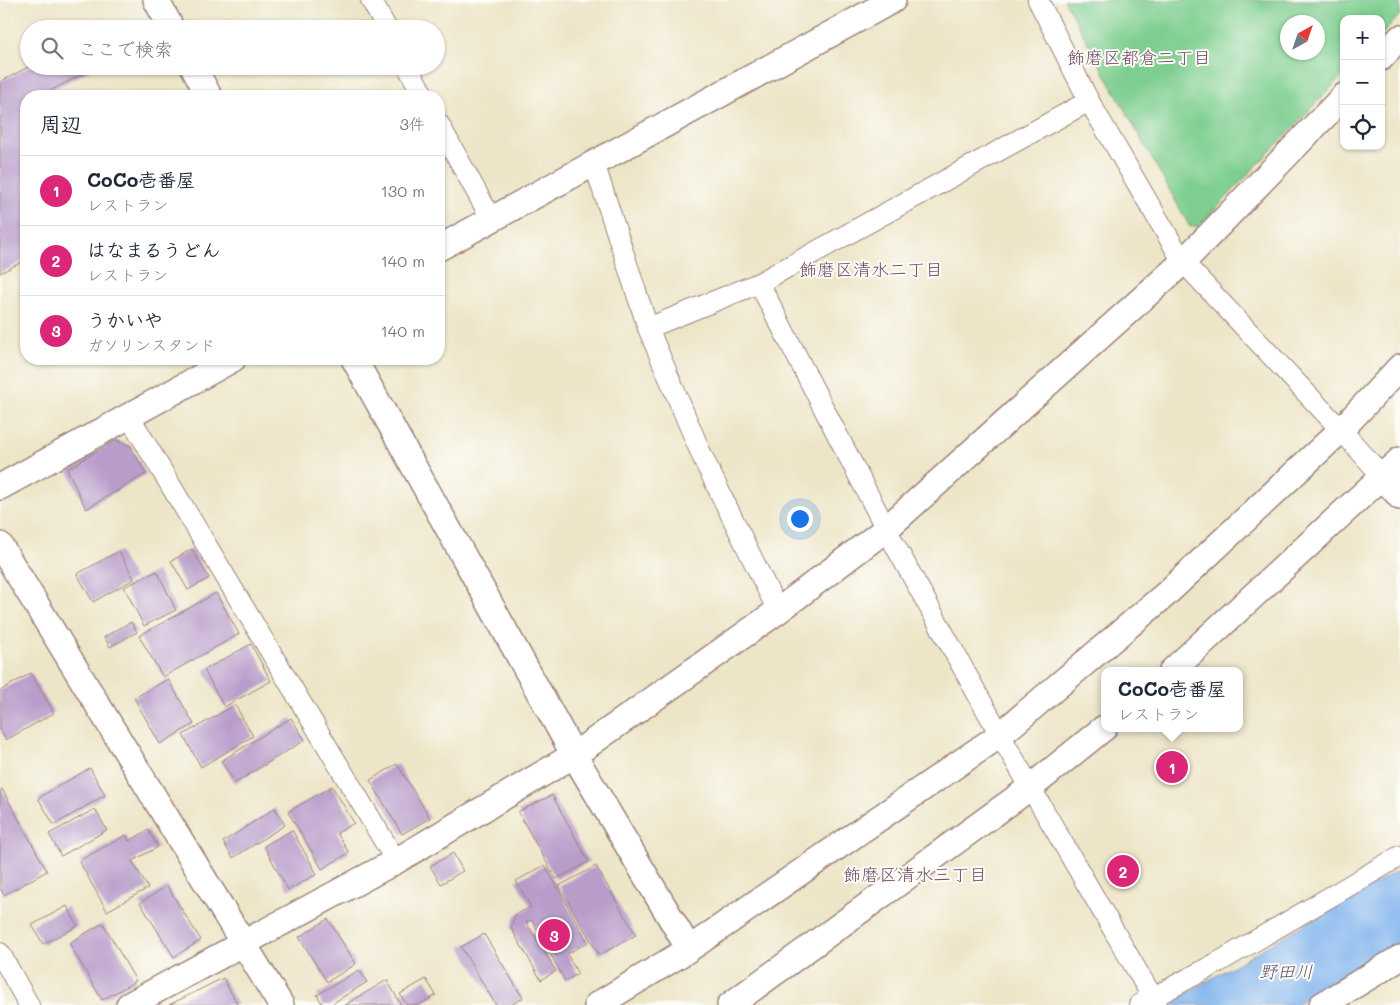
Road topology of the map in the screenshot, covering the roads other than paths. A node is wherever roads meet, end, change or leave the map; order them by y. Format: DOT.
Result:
graph roads {
  1 [pos="156,0"];
  2 [pos="371,0"];
  3 [pos="893,0"];
  4 [pos="1038,0"];
  5 [pos="167,20"];
  6 [pos="382,20"];
  7 [pos="1400,38"];
  8 [pos="1385,54"];
  9 [pos="198,75"];
  10 [pos="412,75"];
  11 [pos="206,90"];
  12 [pos="421,90"];
  13 [pos="1340,100"];
  14 [pos="1089,101"];
  15 [pos="445,135"];
  16 [pos="594,163"];
  17 [pos="492,220"];
  18 [pos="445,245"];
  19 [pos="1183,262"];
  20 [pos="759,283"];
  21 [pos="648,328"];
  22 [pos="222,365"];
  23 [pos="357,365"];
  24 [pos="1400,367"];
  25 [pos="129,416"];
  26 [pos="1341,430"];
  27 [pos="1400,460"];
  28 [pos="1383,477"];
  29 [pos="0,487"];
  30 [pos="1400,497"];
  31 [pos="886,529"];
  32 [pos="0,546"];
  33 [pos="778,611"];
  34 [pos="1176,667"];
  35 [pos="1101,730"];
  36 [pos="1000,735"];
  37 [pos="574,755"];
  38 [pos="1031,787"];
  39 [pos="1400,856"];
  40 [pos="396,861"];
  41 [pos="242,944"];
  42 [pos="690,949"];
  43 [pos="0,953"];
  44 [pos="1400,958"];
  45 [pos="1150,1002"];
  46 [pos="1335,1002"];
  47 [pos="29,1005"];
  48 [pos="129,1005"];
  49 [pos="281,1005"];
  50 [pos="597,1005"];
  51 [pos="730,1005"];
  1 -- 5 [label="street"];
  2 -- 6 [label="street"];
  3 -- 16 [label="street"];
  4 -- 14 [label="street"];
  7 -- 8 [label="street"];
  9 -- 11 [label="street"];
  10 -- 12 [label="street"];
  13 -- 19 [label="street"];
  14 -- 19 [label="street"];
  14 -- 20 [label="street"];
  15 -- 17 [label="street"];
  16 -- 17 [label="street"];
  16 -- 21 [label="street"];
  17 -- 18 [label="street"];
  19 -- 26 [label="street"];
  19 -- 31 [label="street"];
  20 -- 21 [label="street"];
  20 -- 31 [label="street"];
  21 -- 33 [label="street"];
  22 -- 25 [label="street"];
  23 -- 37 [label="street"];
  24 -- 26 [label="street"];
  25 -- 29 [label="street"];
  25 -- 40 [label="street"];
  26 -- 28 [label="street"];
  26 -- 36 [label="street"];
  27 -- 28 [label="street"];
  28 -- 30 [label="street"];
  28 -- 34 [label="street"];
  31 -- 33 [label="street"];
  31 -- 36 [label="street"];
  32 -- 41 [label="street"];
  33 -- 37 [label="street"];
  35 -- 38 [label="street"];
  36 -- 38 [label="street"];
  36 -- 42 [label="street"];
  37 -- 40 [label="street"];
  37 -- 42 [label="street"];
  38 -- 45 [label="street"];
  38 -- 51 [label="street"];
  39 -- 45 [label="street"];
  40 -- 41 [label="street"];
  41 -- 48 [label="street"];
  41 -- 49 [label="street"];
  42 -- 50 [label="street"];
  43 -- 47 [label="street"];
  44 -- 46 [label="street"];
}
